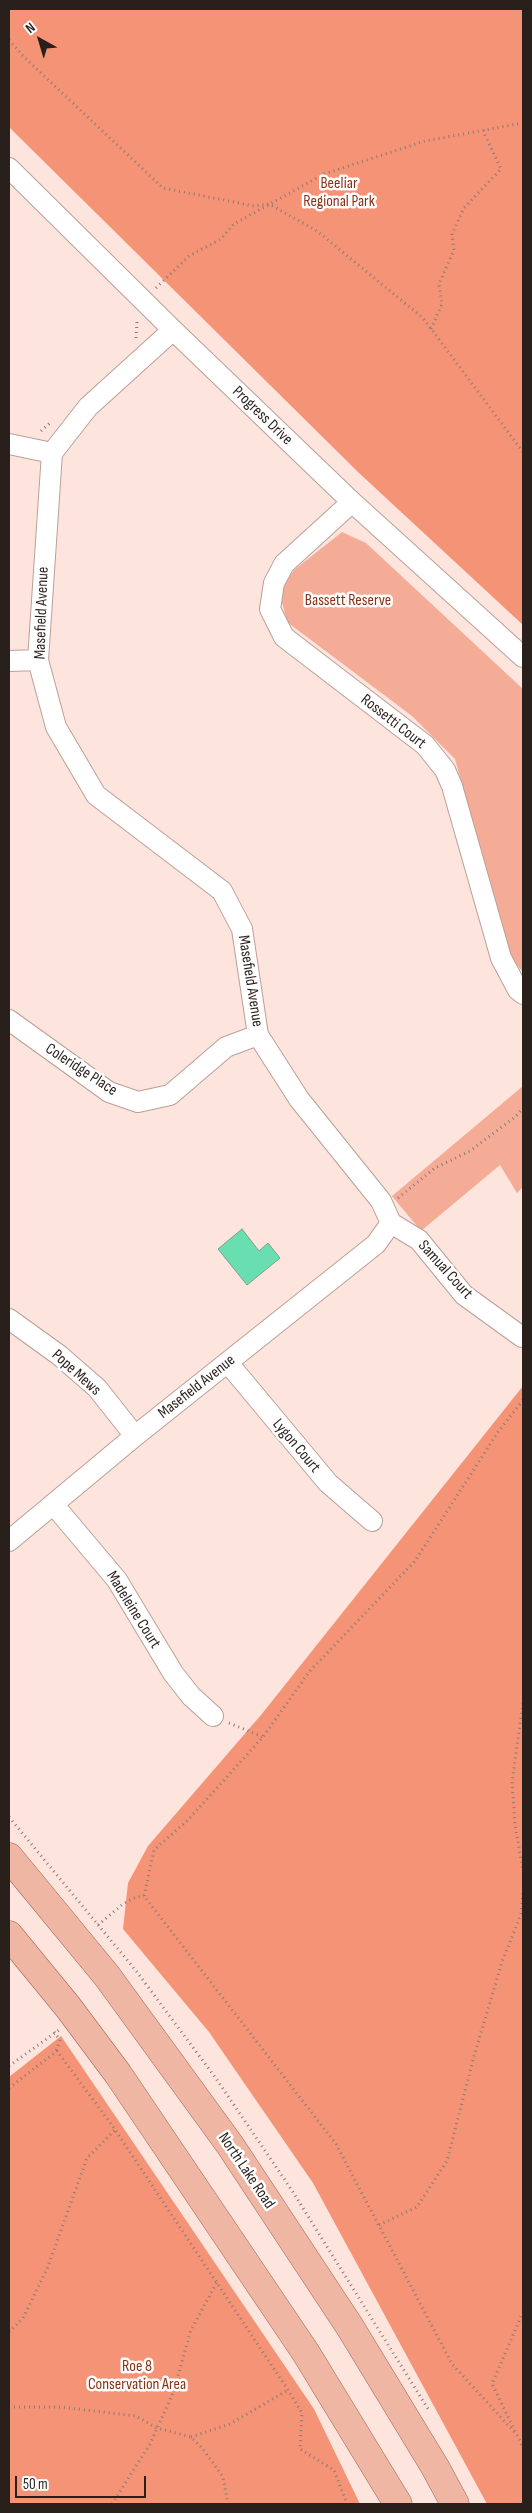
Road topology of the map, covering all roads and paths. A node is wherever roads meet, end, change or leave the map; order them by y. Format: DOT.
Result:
graph roads {
  1 [pos="9,40"];
  2 [pos="523,123"];
  3 [pos="484,130"];
  4 [pos="9,168"];
  5 [pos="269,204"];
  6 [pos="143,301"];
  7 [pos="173,330"];
  8 [pos="431,330"];
  9 [pos="135,343"];
  10 [pos="53,420"];
  11 [pos="9,444"];
  12 [pos="29,448"];
  13 [pos="523,452"];
  14 [pos="52,453"];
  15 [pos="352,502"];
  16 [pos="523,657"];
  17 [pos="38,660"];
  18 [pos="9,661"];
  19 [pos="523,994"];
  20 [pos="9,1020"];
  21 [pos="258,1035"];
  22 [pos="391,1223"];
  23 [pos="9,1319"];
  24 [pos="522,1337"];
  25 [pos="228,1363"];
  26 [pos="523,1400"];
  27 [pos="135,1436"];
  28 [pos="53,1504"];
  29 [pos="372,1521"];
  30 [pos="9,1541"];
  31 [pos="523,1703"];
  32 [pos="213,1716"];
  33 [pos="263,1737"];
  34 [pos="9,1857"];
  35 [pos="523,1871"];
  36 [pos="523,1892"];
  37 [pos="144,1896"];
  38 [pos="98,1925"];
  39 [pos="9,1935"];
  40 [pos="66,2028"];
  41 [pos="54,2032"];
  42 [pos="56,2051"];
  43 [pos="9,2066"];
  44 [pos="9,2088"];
  45 [pos="116,2130"];
  46 [pos="379,2225"];
  47 [pos="217,2282"];
  48 [pos="523,2312"];
  49 [pos="9,2332"];
  50 [pos="288,2390"];
  51 [pos="9,2407"];
  52 [pos="157,2428"];
  53 [pos="518,2436"];
  54 [pos="190,2437"];
  55 [pos="523,2448"];
  56 [pos="112,2504"];
  57 [pos="228,2504"];
  58 [pos="347,2504"];
  59 [pos="398,2504"];
  60 [pos="454,2504"];
  1 -- 5 [label="path"];
  2 -- 3 [label="path"];
  3 -- 5 [label="path"];
  3 -- 8 [label="path"];
  4 -- 6 [label="street, Progress Drive"];
  5 -- 6 [label="path"];
  5 -- 8 [label="path"];
  6 -- 7 [label="street, Progress Drive"];
  6 -- 9 [label="path"];
  7 -- 14 [label="street"];
  7 -- 15 [label="street, Progress Drive"];
  8 -- 13 [label="path"];
  10 -- 12 [label="path"];
  11 -- 12 [label="street"];
  12 -- 14 [label="street"];
  14 -- 17 [label="street, Masefield Avenue"];
  15 -- 16 [label="street, Progress Drive"];
  15 -- 19 [label="street, Rossetti Court"];
  17 -- 18 [label="street"];
  17 -- 21 [label="street, Masefield Avenue"];
  20 -- 21 [label="street, Coleridge Place"];
  21 -- 22 [label="street, Masefield Avenue"];
  22 -- 24 [label="street, Samual Court"];
  22 -- 25 [label="street, Masefield Avenue"];
  23 -- 27 [label="street, Pope Mews"];
  25 -- 27 [label="street, Masefield Avenue"];
  25 -- 29 [label="street, Lygon Court"];
  26 -- 33 [label="path"];
  27 -- 28 [label="street, Masefield Avenue"];
  28 -- 30 [label="street, Masefield Avenue"];
  28 -- 32 [label="street, Madeleine Court"];
  31 -- 35 [label="path"];
  32 -- 33 [label="path"];
  33 -- 37 [label="path"];
  34 -- 60 [label="main road, North Lake Road"];
  36 -- 46 [label="path"];
  37 -- 38 [label="path"];
  37 -- 46 [label="path"];
  39 -- 59 [label="main road"];
  40 -- 41 [label="path"];
  41 -- 42 [label="path"];
  41 -- 43 [label="path"];
  42 -- 44 [label="path"];
  42 -- 45 [label="path"];
  45 -- 47 [label="path"];
  45 -- 49 [label="path"];
  46 -- 53 [label="path"];
  47 -- 50 [label="path"];
  47 -- 52 [label="path"];
  48 -- 53 [label="path"];
  50 -- 54 [label="path"];
  50 -- 58 [label="path"];
  51 -- 52 [label="path"];
  52 -- 54 [label="path"];
  52 -- 56 [label="path"];
  53 -- 55 [label="path"];
  54 -- 57 [label="path"];
}
